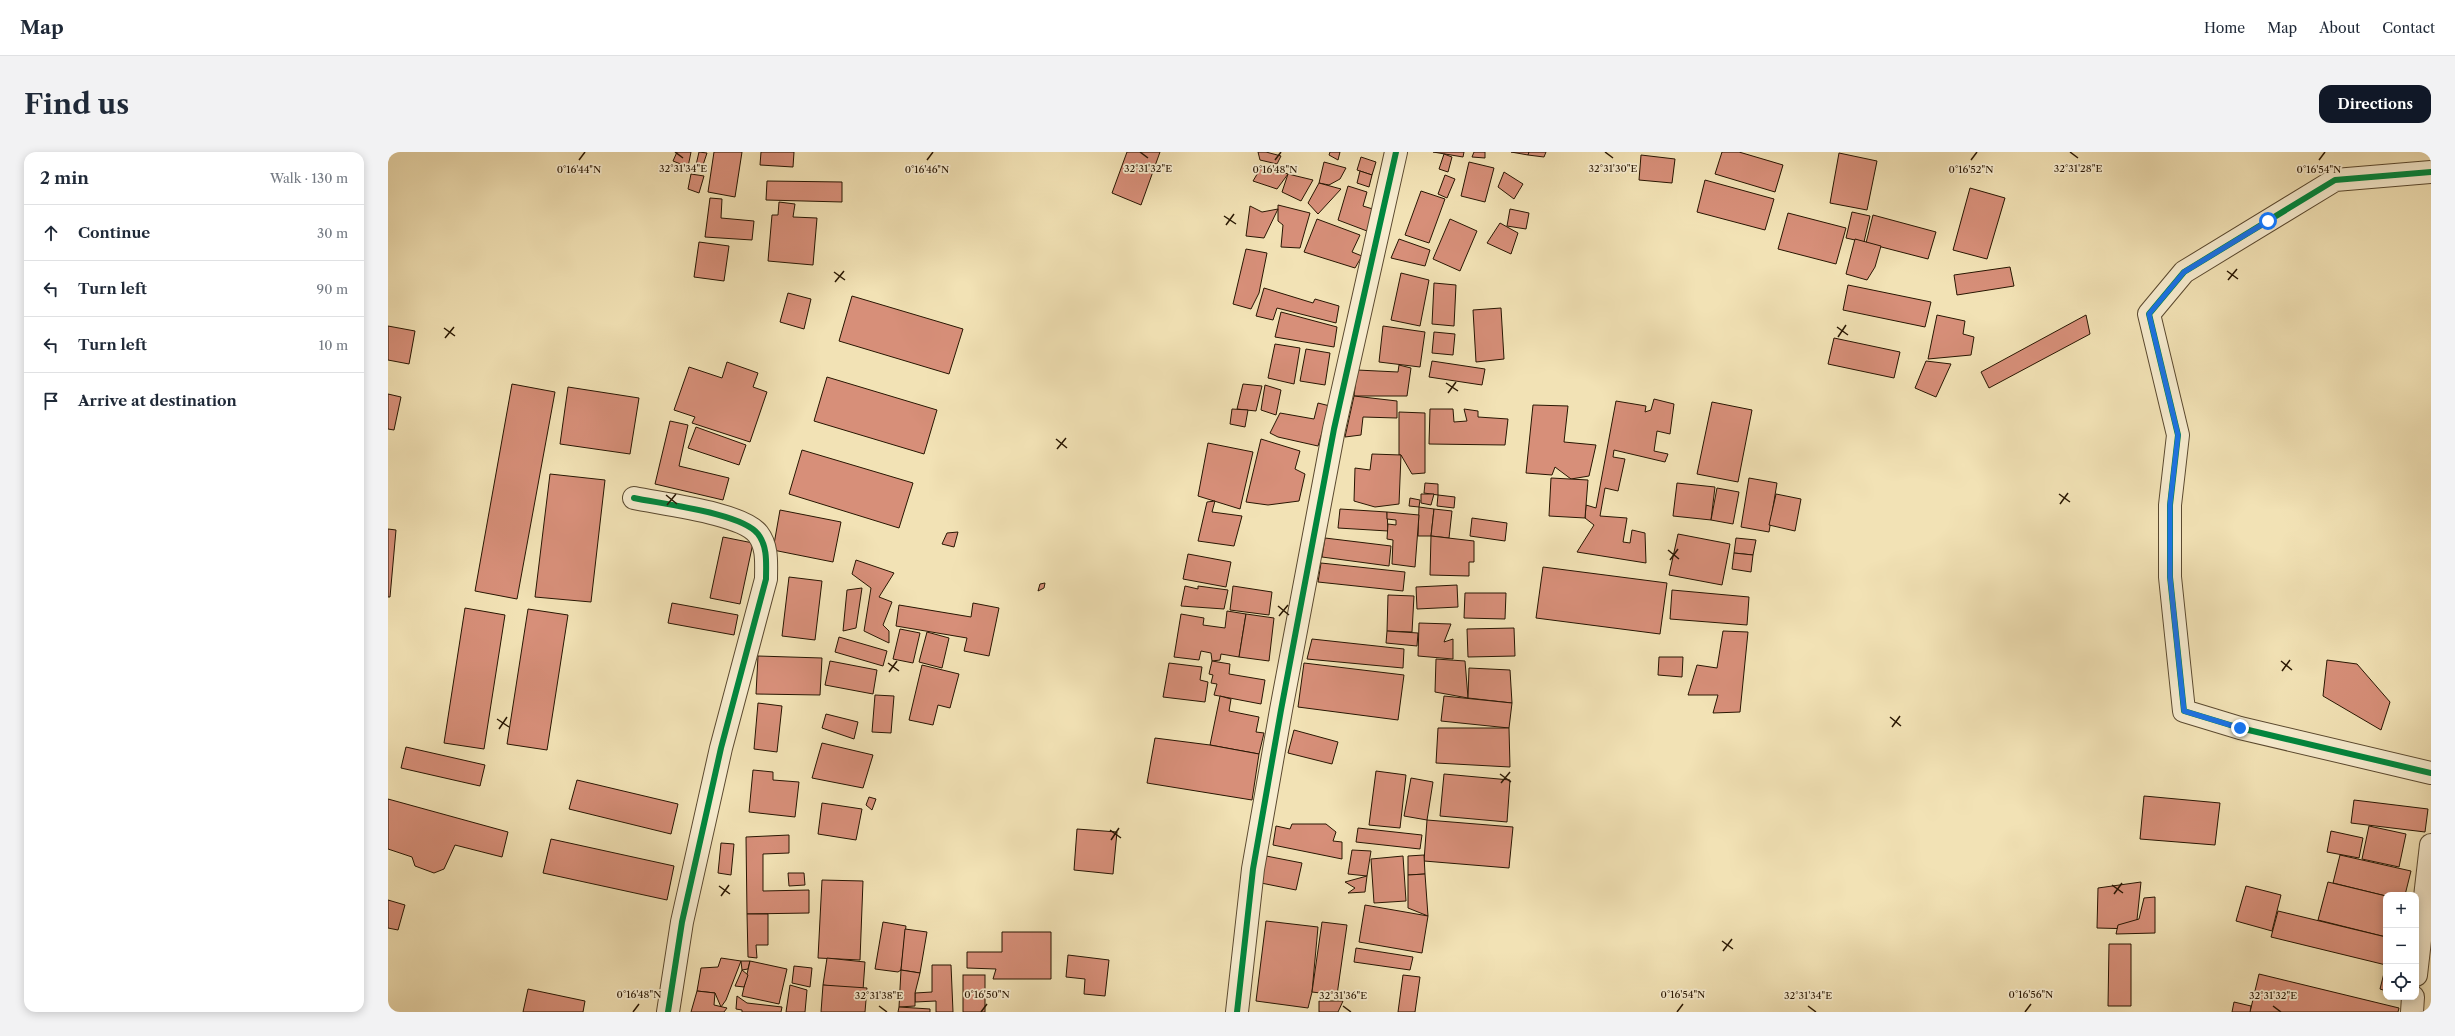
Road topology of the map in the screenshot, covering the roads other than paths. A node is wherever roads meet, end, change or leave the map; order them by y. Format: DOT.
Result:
graph roads {
  1 [pos="1396,152"];
  2 [pos="2431,172"];
  3 [pos="634,498"];
  4 [pos="2431,772"];
  5 [pos="2431,845"];
  6 [pos="2417,964"];
  7 [pos="2414,1000"];
  8 [pos="668,1012"];
  9 [pos="1237,1012"];
  10 [pos="2412,1012"];
  1 -- 9 [label="street"];
  2 -- 4 [label="street"];
  3 -- 8 [label="street"];
  5 -- 6 [label="street"];
  7 -- 10 [label="street"];
}
